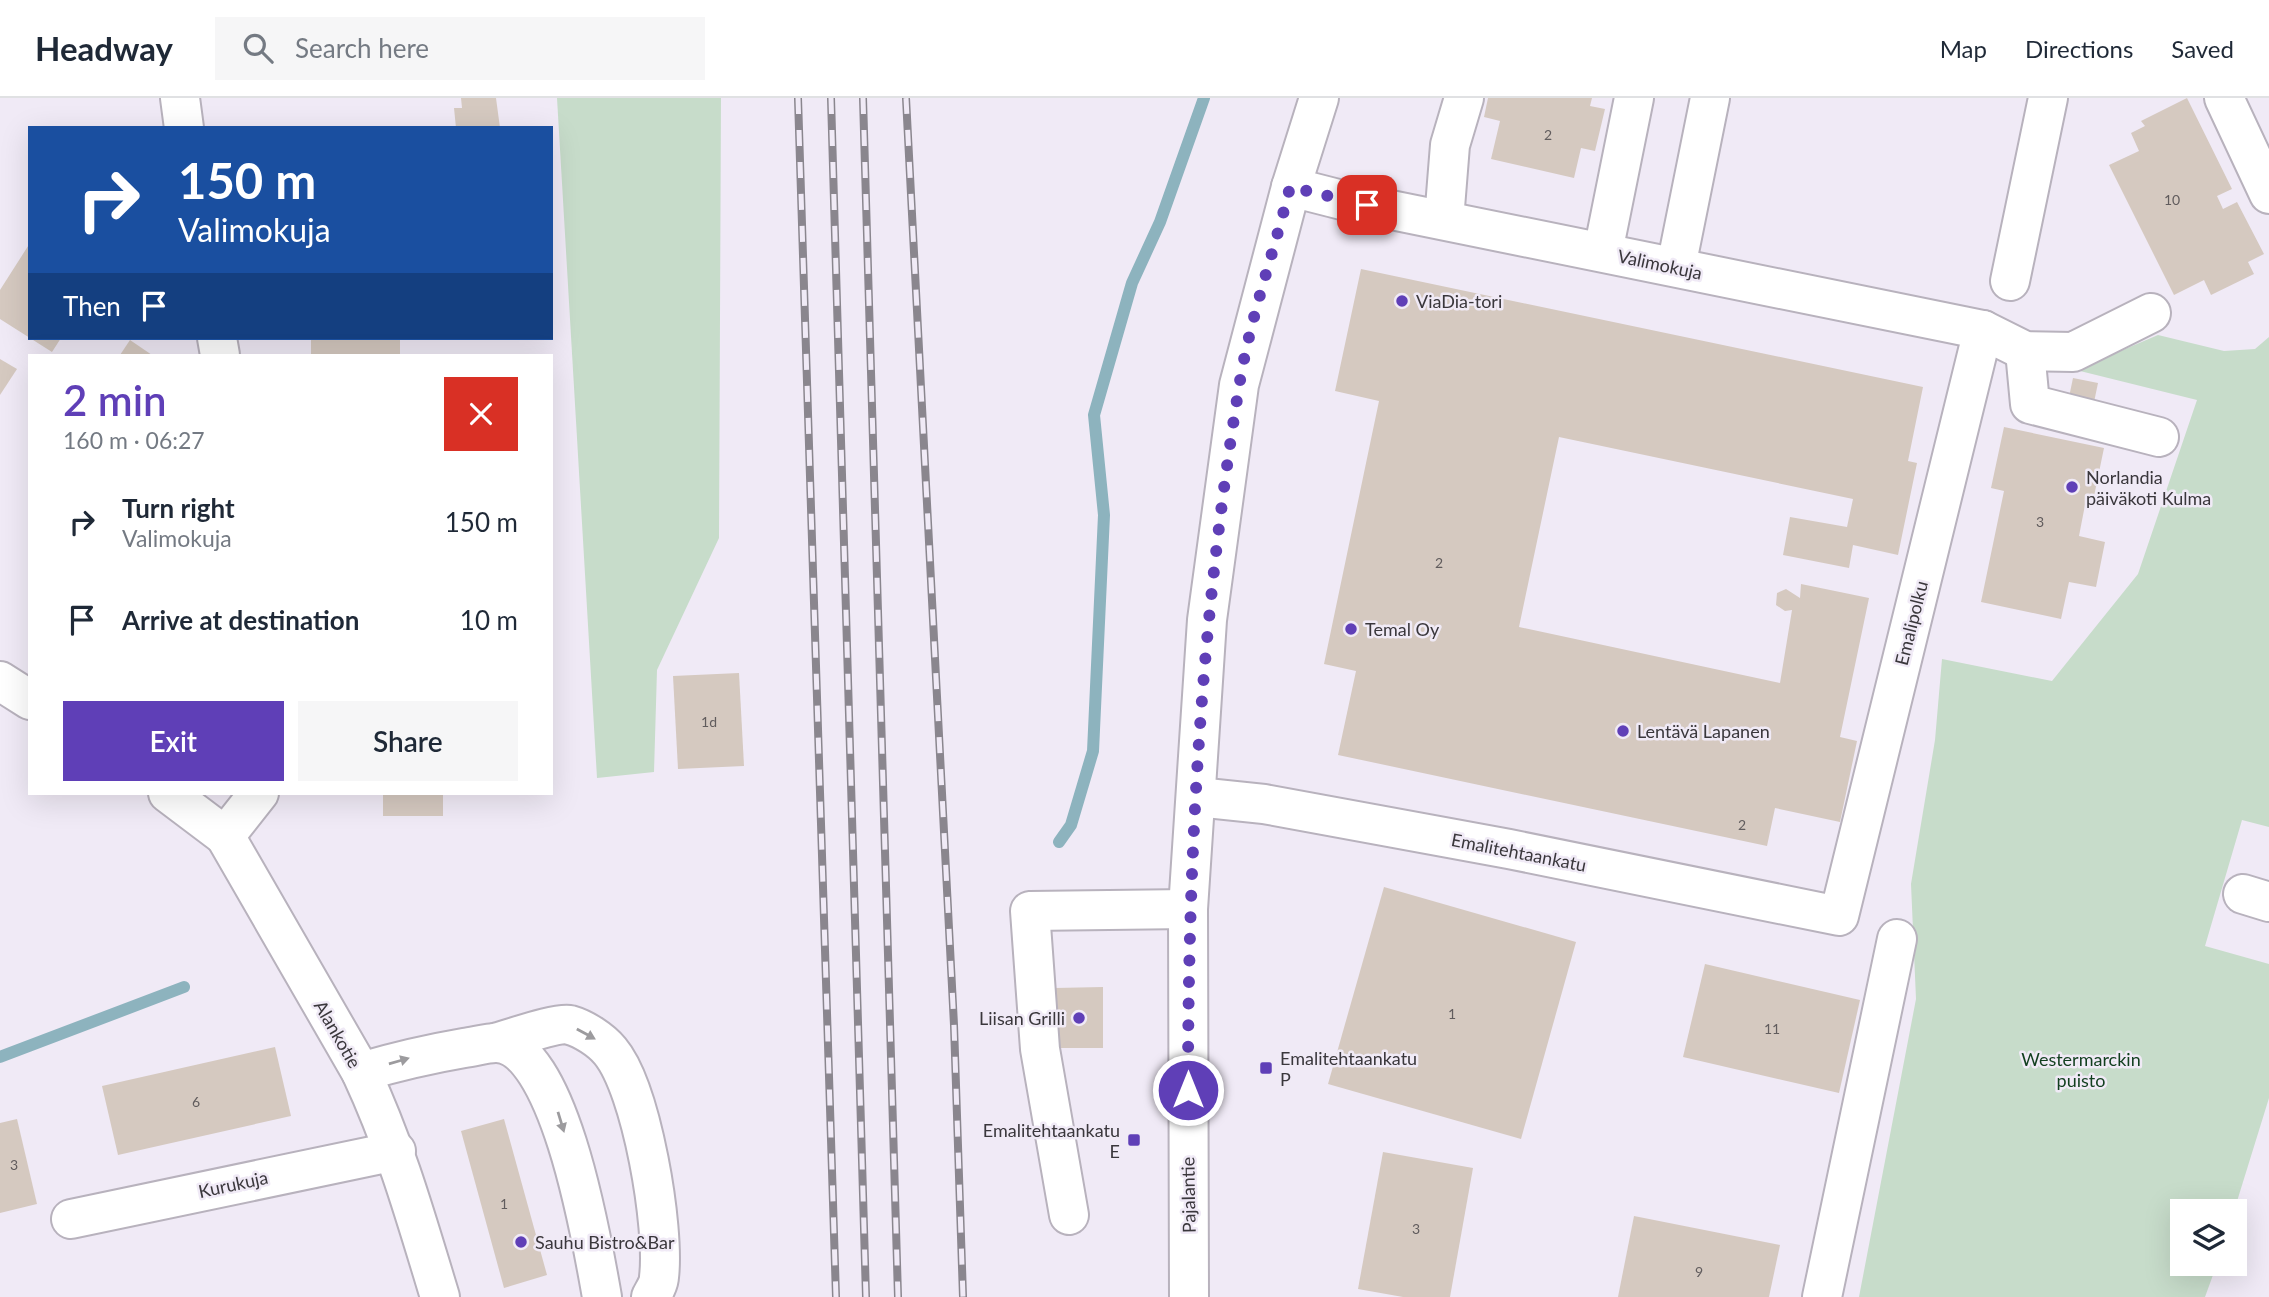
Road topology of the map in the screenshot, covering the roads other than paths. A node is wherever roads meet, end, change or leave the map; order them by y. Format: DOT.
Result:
graph roads {
  1 [pos="180,98"];
  2 [pos="1319,98"];
  3 [pos="1464,98"];
  4 [pos="1634,98"];
  5 [pos="1710,98"];
  6 [pos="2048,98"];
  7 [pos="2224,98"];
  8 [pos="184,126"];
  9 [pos="1290,187"];
  10 [pos="2269,194"];
  11 [pos="1444,220"];
  12 [pos="1604,252"];
  13 [pos="1676,267"];
  14 [pos="2010,281"];
  15 [pos="2151,313"];
  16 [pos="1983,330"];
  17 [pos="2025,351"];
  18 [pos="2160,436"];
  19 [pos="0,681"];
  20 [pos="28,699"];
  21 [pos="171,795"];
  22 [pos="257,795"];
  23 [pos="1197,797"];
  24 [pos="225,836"];
  25 [pos="1188,909"];
  26 [pos="1839,916"];
  27 [pos="1898,940"];
  28 [pos="498,1042"];
  29 [pos="360,1072"];
  30 [pos="396,1151"];
  31 [pos="1069,1215"];
  32 [pos="71,1219"];
  33 [pos="440,1297"];
  34 [pos="602,1297"];
  35 [pos="651,1297"];
  36 [pos="1189,1297"];
  37 [pos="1822,1297"];
  1 -- 8 [label="street"];
  2 -- 9 [label="street, Pajalantie"];
  3 -- 11 [label="street"];
  4 -- 12 [label="street"];
  5 -- 13 [label="street"];
  6 -- 14 [label="street"];
  7 -- 10 [label="street"];
  9 -- 11 [label="street, Valimokuja"];
  9 -- 23 [label="street, Pajalantie"];
  11 -- 12 [label="street, Valimokuja"];
  12 -- 13 [label="street, Valimokuja"];
  13 -- 16 [label="street, Valimokuja"];
  15 -- 17 [label="street"];
  16 -- 17 [label="street, Valimokuja"];
  16 -- 26 [label="street, Emalipolku"];
  17 -- 18 [label="street"];
  19 -- 20 [label="street"];
  21 -- 24 [label="street"];
  22 -- 24 [label="street"];
  23 -- 25 [label="street, Pajalantie"];
  23 -- 26 [label="street, Emalitehtaankatu"];
  24 -- 29 [label="street, Alankotie"];
  25 -- 31 [label="street"];
  25 -- 36 [label="street, Pajalantie"];
  27 -- 37 [label="street"];
  29 -- 28 [label="street, one-way"];
  28 -- 34 [label="street, one-way"];
  28 -- 35 [label="street, one-way"];
  29 -- 30 [label="street, Alankotie"];
  30 -- 32 [label="street, Kurukuja"];
  30 -- 33 [label="street, Alankotie"];
}
